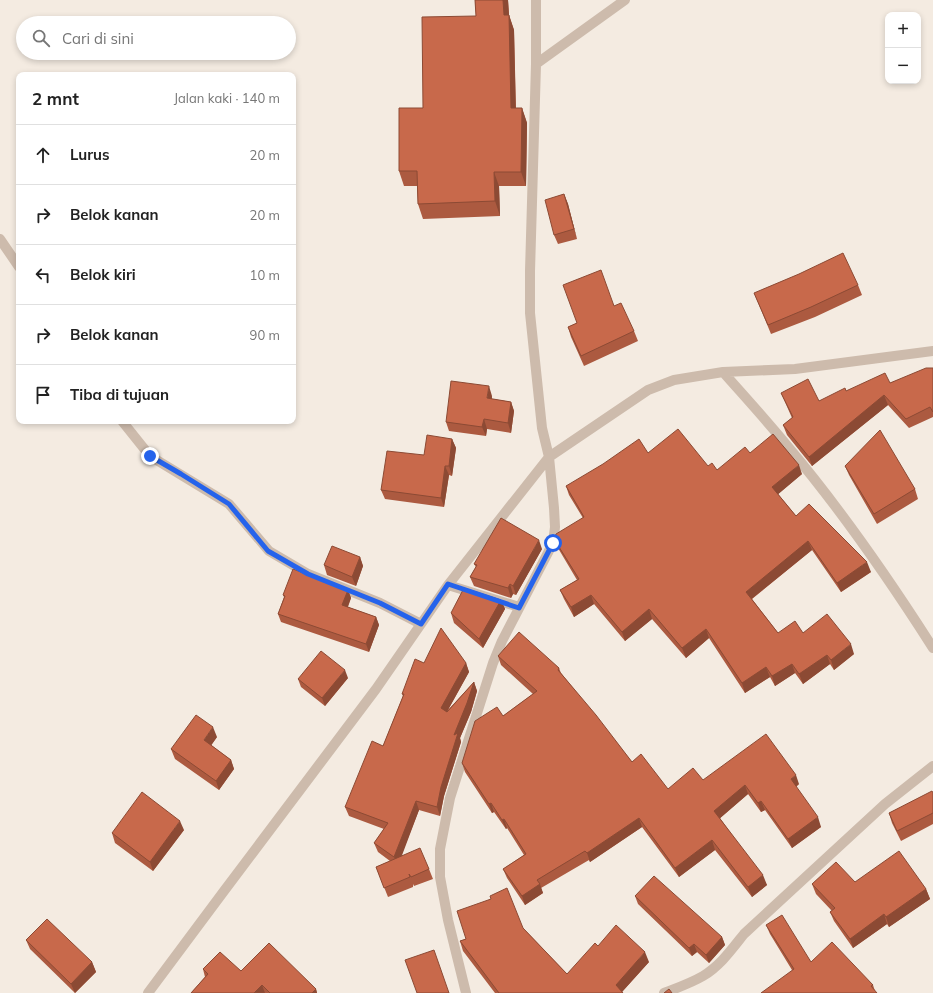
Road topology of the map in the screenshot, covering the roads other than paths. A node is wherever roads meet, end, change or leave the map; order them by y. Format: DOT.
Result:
graph roads {
  1 [pos="536,0"];
  2 [pos="625,0"];
  3 [pos="536,64"];
  4 [pos="0,239"];
  5 [pos="16,263"];
  6 [pos="933,351"];
  7 [pos="723,372"];
  8 [pos="124,424"];
  9 [pos="548,452"];
  10 [pos="448,584"];
  11 [pos="519,608"];
  12 [pos="421,624"];
  13 [pos="933,648"];
  14 [pos="933,766"];
  15 [pos="148,993"];
  16 [pos="466,993"];
  17 [pos="664,993"];
  1 -- 3 [label="street"];
  2 -- 3 [label="street"];
  3 -- 9 [label="street"];
  4 -- 5 [label="street"];
  6 -- 7 [label="street"];
  7 -- 9 [label="street"];
  7 -- 13 [label="street"];
  8 -- 12 [label="street"];
  9 -- 10 [label="street"];
  9 -- 11 [label="street"];
  10 -- 11 [label="street"];
  10 -- 12 [label="street"];
  11 -- 16 [label="street"];
  12 -- 15 [label="street"];
  14 -- 17 [label="street"];
}
